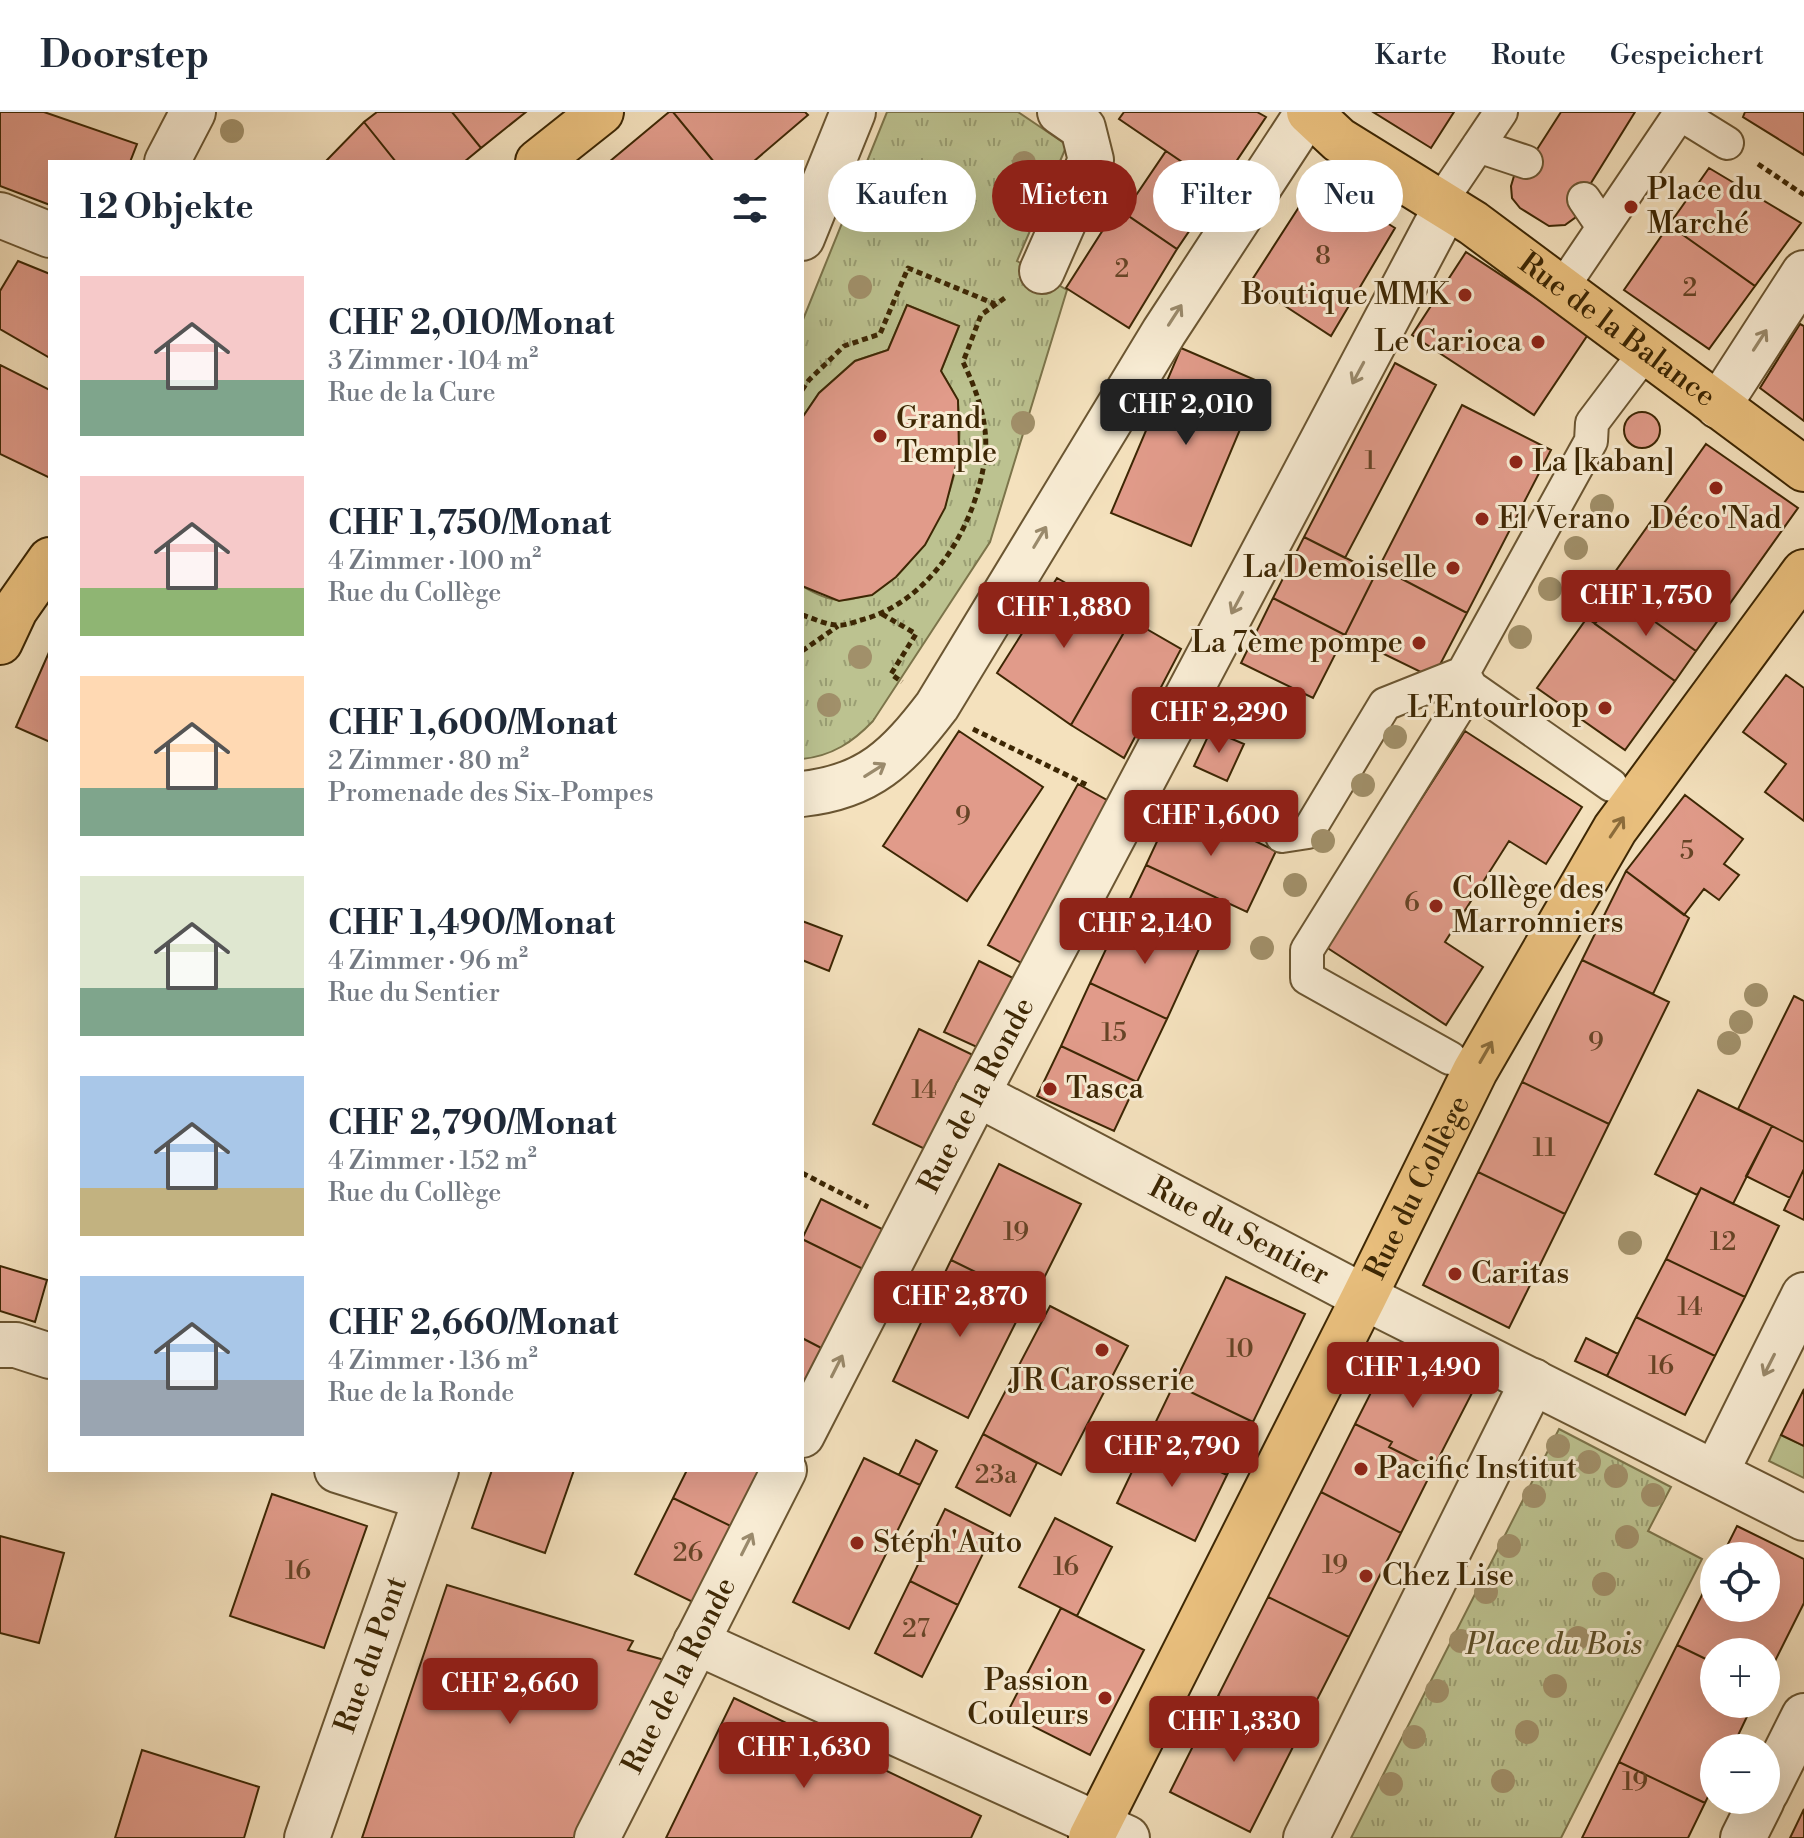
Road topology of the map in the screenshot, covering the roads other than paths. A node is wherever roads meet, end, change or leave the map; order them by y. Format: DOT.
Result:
graph roads {
  1 [pos="193,112"];
  2 [pos="601,112"];
  3 [pos="1060,112"];
  4 [pos="1308,112"];
  5 [pos="1501,112"];
  6 [pos="1680,113"];
  7 [pos="851,117"];
  8 [pos="1727,143"];
  9 [pos="1478,146"];
  10 [pos="168,160"];
  11 [pos="541,160"];
  12 [pos="799,160"];
  13 [pos="1526,162"];
  14 [pos="1584,199"];
  15 [pos="1444,203"];
  16 [pos="0,215"];
  17 [pos="1603,227"];
  18 [pos="804,233"];
  19 [pos="48,234"];
  20 [pos="1042,271"];
  21 [pos="1804,273"];
  22 [pos="1562,288"];
  23 [pos="1635,366"];
  24 [pos="1718,406"];
  25 [pos="1804,469"];
  26 [pos="48,563"];
  27 [pos="1804,572"];
  28 [pos="0,642"];
  29 [pos="1467,680"];
  30 [pos="1611,785"];
  31 [pos="804,794"];
  32 [pos="1282,836"];
  33 [pos="1450,1058"];
  34 [pos="977,1094"];
  35 [pos="1804,1295"];
  36 [pos="1364,1297"];
  37 [pos="0,1345"];
  38 [pos="48,1355"];
  39 [pos="1533,1381"];
  40 [pos="804,1431"];
  41 [pos="350,1472"];
  42 [pos="783,1472"];
  43 [pos="1716,1472"];
  44 [pos="431,1484"];
  45 [pos="1804,1518"];
  46 [pos="696,1642"];
  47 [pos="1804,1716"];
  48 [pos="1780,1764"];
  49 [pos="1755,1814"];
  50 [pos="1105,1833"];
  51 [pos="307,1838"];
  52 [pos="597,1838"];
  53 [pos="1306,1838"];
  54 [pos="1743,1838"];
  1 -- 10 [label="street"];
  2 -- 11 [label="main road"];
  3 -- 20 [label="street"];
  4 -- 15 [label="main road, Rue de la Balance"];
  31 -- 4 [label="street, one-way"];
  5 -- 9 [label="street"];
  6 -- 8 [label="street"];
  6 -- 17 [label="street"];
  7 -- 12 [label="street"];
  7 -- 18 [label="street"];
  9 -- 13 [label="street"];
  9 -- 15 [label="street"];
  14 -- 17 [label="street"];
  15 -- 22 [label="main road, Rue de la Balance"];
  15 -- 34 [label="street, Rue de la Ronde, one-way"];
  16 -- 19 [label="street"];
  17 -- 22 [label="street"];
  24 -- 21 [label="street, one-way"];
  22 -- 24 [label="main road, Rue de la Balance"];
  23 -- 29 [label="street"];
  24 -- 25 [label="main road, Rue de la Balance"];
  26 -- 28 [label="main road"];
  36 -- 27 [label="main road, Rue du Collège, one-way"];
  29 -- 30 [label="street"];
  29 -- 32 [label="street"];
  29 -- 33 [label="street"];
  34 -- 36 [label="street, Rue du Sentier"];
  40 -- 34 [label="street, Rue de la Ronde, one-way"];
  35 -- 43 [label="street, one-way"];
  36 -- 39 [label="street, Rue du Sentier"];
  36 -- 50 [label="main road, Rue du Collège"];
  37 -- 38 [label="street"];
  39 -- 43 [label="street, Rue du Sentier"];
  39 -- 53 [label="street"];
  41 -- 44 [label="street"];
  46 -- 42 [label="street, Rue de la Ronde, one-way"];
  43 -- 45 [label="street, Rue du Sentier"];
  44 -- 51 [label="street, Rue du Pont"];
  46 -- 50 [label="street"];
  46 -- 52 [label="street, Rue de la Ronde"];
  47 -- 48 [label="street"];
  49 -- 54 [label="street"];
}
